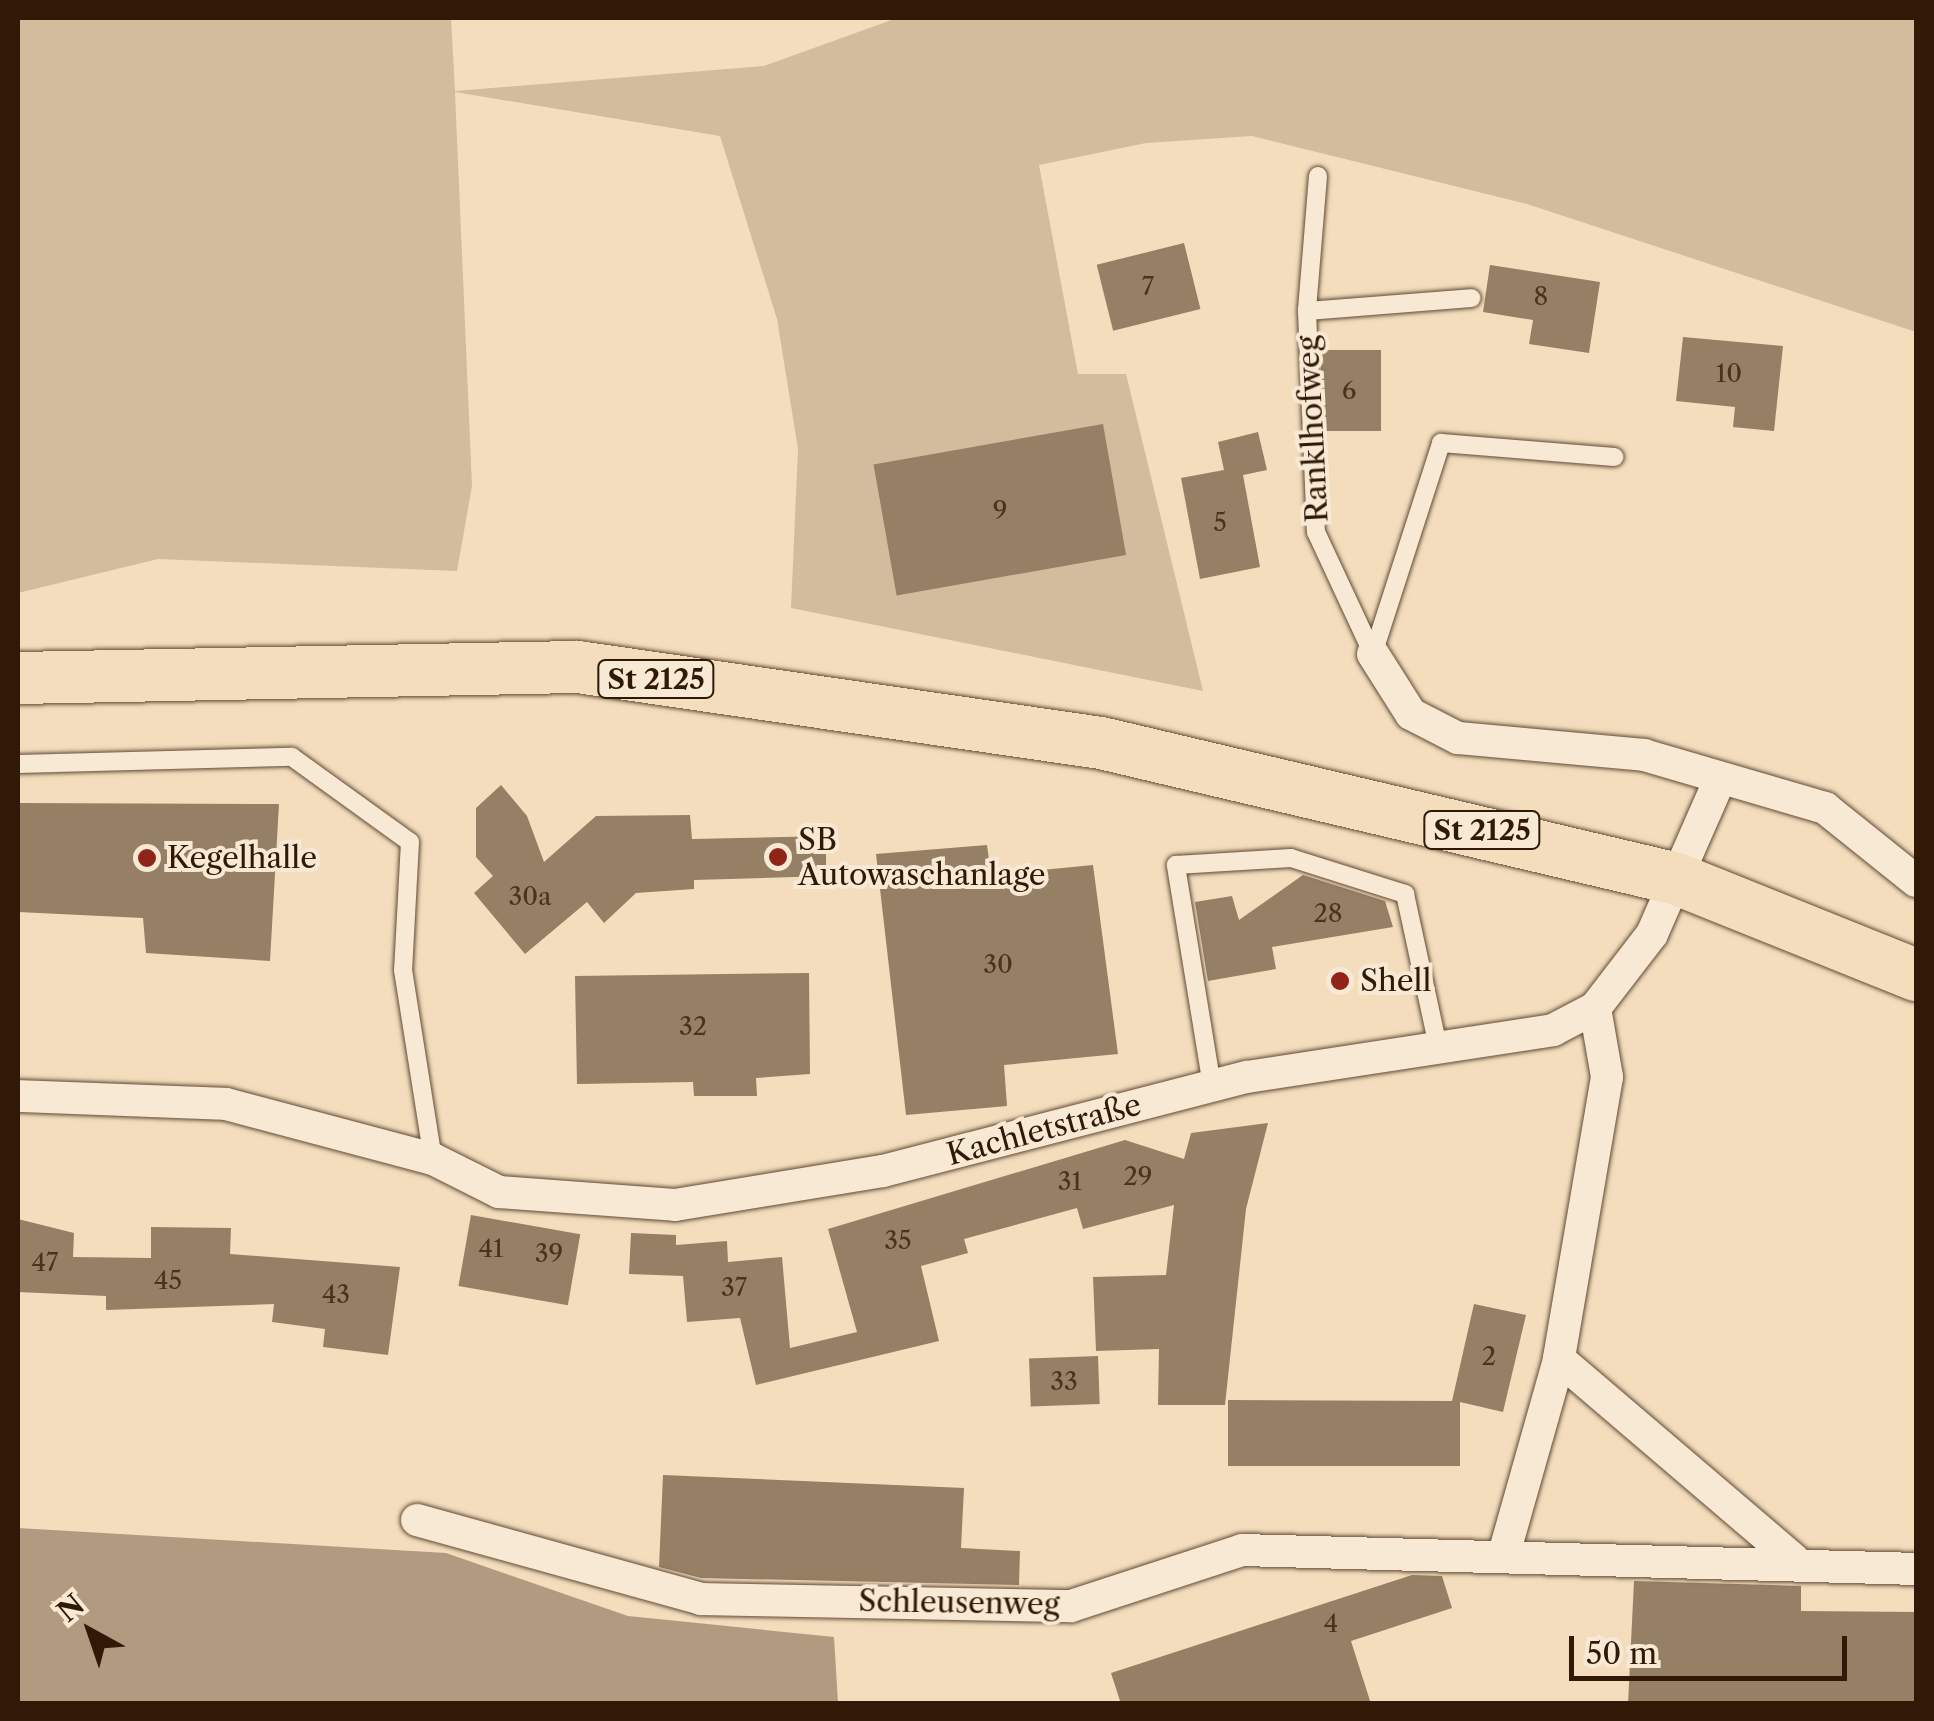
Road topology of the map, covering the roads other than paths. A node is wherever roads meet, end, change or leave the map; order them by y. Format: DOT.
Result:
graph roads {
  1 [pos="1318,176"];
  2 [pos="1471,298"];
  3 [pos="1307,311"];
  4 [pos="1614,456"];
  5 [pos="1373,654"];
  6 [pos="18,678"];
  7 [pos="18,764"];
  8 [pos="1718,784"];
  9 [pos="1916,866"];
  10 [pos="1677,879"];
  11 [pos="1916,880"];
  12 [pos="1916,975"];
  13 [pos="1595,1008"];
  14 [pos="1438,1046"];
  15 [pos="1212,1086"];
  16 [pos="18,1096"];
  17 [pos="433,1159"];
  18 [pos="1560,1358"];
  19 [pos="417,1520"];
  20 [pos="1504,1554"];
  21 [pos="1793,1559"];
  22 [pos="1916,1568"];
  1 -- 3 [label="lane, Ranklhofweg"];
  2 -- 3 [label="lane, Ranklhofweg"];
  3 -- 5 [label="lane, Ranklhofweg"];
  4 -- 5 [label="lane"];
  5 -- 8 [label="street, Ranklhofweg"];
  6 -- 10 [label="main road, St 2125"];
  7 -- 17 [label="lane"];
  8 -- 10 [label="street, Kachletstraße"];
  8 -- 11 [label="street"];
  9 -- 11 [label="lane"];
  10 -- 12 [label="main road, St 2125"];
  10 -- 13 [label="street, Kachletstraße"];
  13 -- 14 [label="street, Kachletstraße"];
  13 -- 18 [label="street"];
  14 -- 15 [label="street, Kachletstraße"];
  14 -- 15 [label="lane"];
  15 -- 17 [label="street, Kachletstraße"];
  16 -- 17 [label="street, Kachletstraße"];
  18 -- 20 [label="street"];
  18 -- 21 [label="street"];
  19 -- 20 [label="street, Schleusenweg"];
  20 -- 21 [label="street, Schleusenweg"];
  21 -- 22 [label="street, Schleusenweg"];
}
